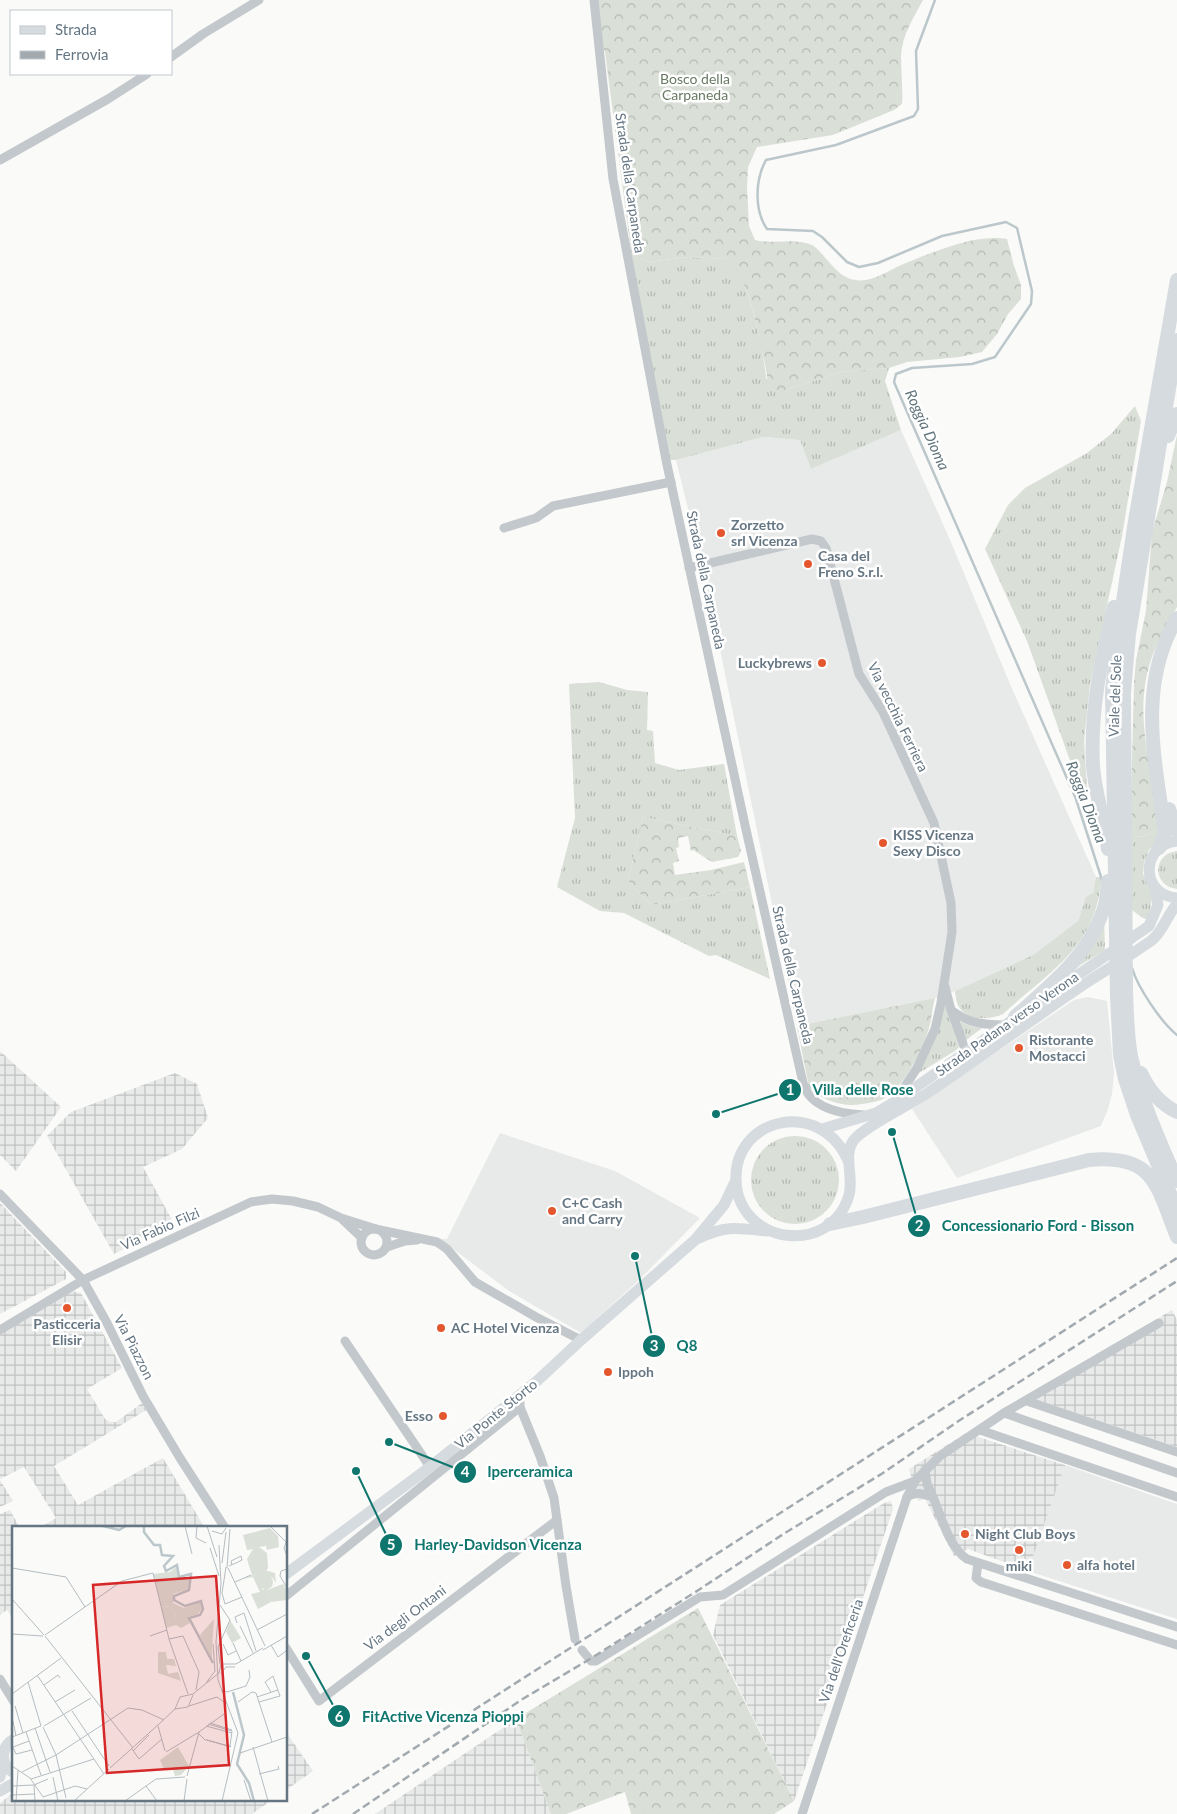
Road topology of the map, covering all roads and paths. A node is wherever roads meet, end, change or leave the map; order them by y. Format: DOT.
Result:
graph roads {
  1 [pos="259,0"];
  2 [pos="594,0"];
  3 [pos="172,56"];
  4 [pos="145,75"];
  5 [pos="0,160"];
  6 [pos="1177,280"];
  7 [pos="1177,340"];
  8 [pos="1177,414"];
  9 [pos="1155,474"];
  10 [pos="671,482"];
  11 [pos="1135,521"];
  12 [pos="504,528"];
  13 [pos="689,568"];
  14 [pos="1177,618"];
  15 [pos="1118,692"];
  16 [pos="1161,784"];
  17 [pos="1177,813"];
  18 [pos="1177,831"];
  19 [pos="1177,841"];
  20 [pos="1160,848"];
  21 [pos="1155,887"];
  22 [pos="1177,898"];
  23 [pos="1177,904"];
  24 [pos="944,980"];
  25 [pos="951,1010"];
  26 [pos="1010,1021"];
  27 [pos="966,1052"];
  28 [pos="1131,1056"];
  29 [pos="962,1070"];
  30 [pos="893,1103"];
  31 [pos="1171,1109"];
  32 [pos="869,1115"];
  33 [pos="1142,1115"];
  34 [pos="822,1129"];
  35 [pos="849,1163"];
  36 [pos="736,1180"];
  37 [pos="1177,1181"];
  38 [pos="0,1194"];
  39 [pos="1177,1210"];
  40 [pos="341,1218"];
  41 [pos="830,1224"];
  42 [pos="378,1229"];
  43 [pos="769,1231"];
  44 [pos="1177,1237"];
  45 [pos="362,1238"];
  46 [pos="427,1239"];
  47 [pos="695,1240"];
  48 [pos="387,1247"];
  49 [pos="83,1280"];
  50 [pos="1159,1323"];
  51 [pos="0,1330"];
  52 [pos="581,1340"];
  53 [pos="345,1341"];
  54 [pos="1027,1400"];
  55 [pos="520,1401"];
  56 [pos="1004,1413"];
  57 [pos="980,1430"];
  58 [pos="1177,1452"];
  59 [pos="430,1467"];
  60 [pos="925,1470"];
  61 [pos="1177,1473"];
  62 [pos="915,1481"];
  63 [pos="907,1497"];
  64 [pos="933,1497"];
  65 [pos="1177,1497"];
  66 [pos="557,1520"];
  67 [pos="224,1526"];
  68 [pos="978,1563"];
  69 [pos="292,1566"];
  70 [pos="288,1594"];
  71 [pos="1084,1597"];
  72 [pos="1078,1613"];
  73 [pos="1177,1627"];
  74 [pos="576,1639"];
  75 [pos="1177,1645"];
  76 [pos="582,1650"];
  77 [pos="288,1651"];
  78 [pos="0,1679"];
  79 [pos="12,1700"];
  80 [pos="12,1740"];
  81 [pos="3,1762"];
  82 [pos="12,1772"];
  83 [pos="0,1777"];
  84 [pos="12,1784"];
  85 [pos="0,1791"];
  86 [pos="802,1814"];
  1 -- 3 [label="street"];
  2 -- 10 [label="street, Strada della Carpaneda"];
  4 -- 5 [label="street"];
  6 -- 11 [label="highway, Viale del Sole"];
  7 -- 9 [label="highway, Viale del Sole"];
  8 -- 9 [label="highway"];
  9 -- 15 [label="highway, Viale del Sole"];
  10 -- 12 [label="street"];
  10 -- 13 [label="street, Strada della Carpaneda"];
  11 -- 15 [label="highway, Viale del Sole"];
  11 -- 26 [label="highway"];
  13 -- 24 [label="street, Via vecchia Ferriera"];
  13 -- 32 [label="street, Strada della Carpaneda"];
  14 -- 16 [label="highway"];
  15 -- 28 [label="highway, Viale del Sole"];
  15 -- 33 [label="highway, Viale del Sole"];
  16 -- 17 [label="highway"];
  16 -- 18 [label="highway"];
  16 -- 20 [label="highway"];
  19 -- 20 [label="main road"];
  20 -- 21 [label="main road, Strada Padana verso Verona"];
  21 -- 22 [label="main road"];
  21 -- 26 [label="main road, Strada Padana verso Verona"];
  23 -- 29 [label="main road, Strada Padana verso Verona"];
  24 -- 25 [label="street, Via vecchia Ferriera"];
  24 -- 30 [label="street, Via vecchia Ferriera"];
  25 -- 26 [label="street"];
  25 -- 27 [label="street, Via vecchia Ferriera"];
  26 -- 27 [label="main road, Strada Padana verso Verona"];
  27 -- 29 [label="street"];
  27 -- 30 [label="main road, Strada Padana verso Verona"];
  28 -- 31 [label="highway"];
  28 -- 33 [label="highway, Viale del Sole"];
  29 -- 35 [label="main road, Strada Padana verso Verona"];
  30 -- 32 [label="main road, Strada Padana verso Verona"];
  32 -- 34 [label="main road, Strada Padana verso Verona"];
  33 -- 37 [label="highway"];
  33 -- 39 [label="highway"];
  34 -- 35 [label="main road, Strada Padana verso Verona"];
  34 -- 36 [label="main road, Strada Padana verso Verona"];
  35 -- 41 [label="main road, Strada Padana verso Verona"];
  36 -- 43 [label="main road, Strada Padana verso Verona"];
  36 -- 47 [label="main road, Via Ponte Storto"];
  38 -- 49 [label="street, Via Piazzon"];
  40 -- 42 [label="street, Via Fabio Filzi"];
  40 -- 45 [label="street, Via Fabio Filzi"];
  40 -- 49 [label="street, Via Fabio Filzi"];
  41 -- 43 [label="main road, Strada Padana verso Verona"];
  41 -- 44 [label="highway"];
  42 -- 45 [label="street"];
  42 -- 46 [label="street, Via Fabio Filzi"];
  42 -- 48 [label="street"];
  43 -- 47 [label="main road, Via Ponte Storto"];
  45 -- 48 [label="street"];
  46 -- 48 [label="street"];
  46 -- 52 [label="street, Via Fabio Filzi"];
  47 -- 52 [label="main road, Via Ponte Storto"];
  49 -- 51 [label="street, Via Fabio Filzi"];
  49 -- 67 [label="street, Via Piazzon"];
  50 -- 54 [label="street, Via dell'Oreficeria"];
  52 -- 55 [label="main road, Via Ponte Storto"];
  53 -- 59 [label="street"];
  54 -- 56 [label="street, Via dell'Oreficeria"];
  54 -- 58 [label="street"];
  55 -- 59 [label="main road, Via Ponte Storto"];
  55 -- 66 [label="street"];
  55 -- 70 [label="street"];
  56 -- 57 [label="street, Via dell'Oreficeria"];
  56 -- 61 [label="street"];
  57 -- 60 [label="street, Via dell'Oreficeria"];
  57 -- 65 [label="street"];
  59 -- 69 [label="main road, Via Ponte Storto"];
  60 -- 62 [label="street, Via dell'Oreficeria"];
  60 -- 64 [label="street"];
  62 -- 63 [label="street, Via dell'Oreficeria"];
  62 -- 76 [label="street"];
  63 -- 64 [label="street"];
  63 -- 86 [label="street, Via dell'Oreficeria"];
  64 -- 68 [label="street"];
  66 -- 74 [label="street"];
  66 -- 77 [label="street, Via degli Ontani"];
  68 -- 71 [label="street"];
  68 -- 72 [label="street"];
  71 -- 72 [label="street"];
  71 -- 73 [label="street"];
  72 -- 75 [label="street"];
  78 -- 79 [label="street"];
  80 -- 81 [label="main road"];
  81 -- 82 [label="main road"];
  81 -- 83 [label="main road"];
  84 -- 85 [label="main road"];
}
